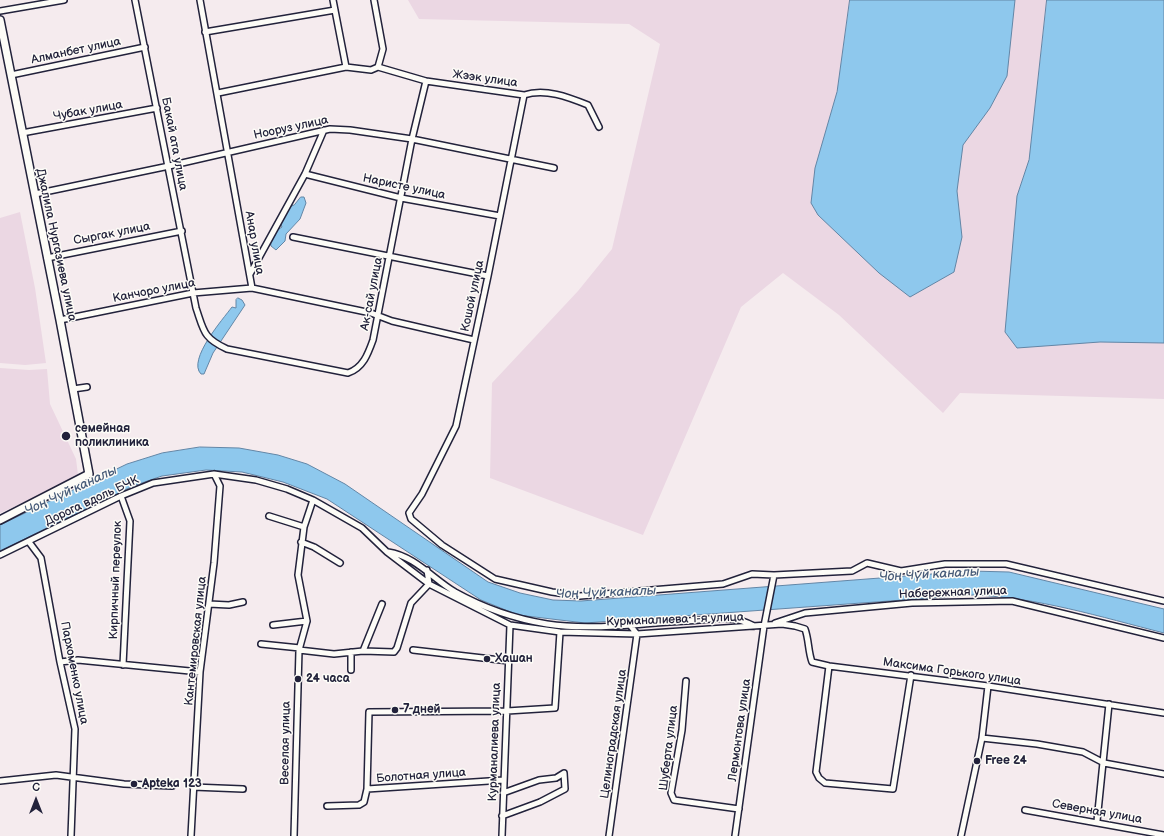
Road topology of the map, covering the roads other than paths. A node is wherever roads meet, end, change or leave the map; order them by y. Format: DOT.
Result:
graph roads {
  1 [pos="64,0"];
  2 [pos="135,0"];
  3 [pos="200,0"];
  4 [pos="333,0"];
  5 [pos="374,0"];
  6 [pos="334,10"];
  7 [pos="0,12"];
  8 [pos="0,20"];
  9 [pos="206,32"];
  10 [pos="145,47"];
  11 [pos="378,67"];
  12 [pos="346,68"];
  13 [pos="11,76"];
  14 [pos="426,81"];
  15 [pos="218,93"];
  16 [pos="524,95"];
  17 [pos="157,108"];
  18 [pos="599,127"];
  19 [pos="324,130"];
  20 [pos="22,133"];
  21 [pos="412,140"];
  22 [pos="229,152"];
  23 [pos="511,159"];
  24 [pos="169,166"];
  25 [pos="554,168"];
  26 [pos="305,174"];
  27 [pos="34,194"];
  28 [pos="401,198"];
  29 [pos="500,216"];
  30 [pos="182,231"];
  31 [pos="292,237"];
  32 [pos="389,256"];
  33 [pos="47,258"];
  34 [pos="250,274"];
  35 [pos="488,276"];
  36 [pos="252,288"];
  37 [pos="193,293"];
  38 [pos="378,316"];
  39 [pos="60,320"];
  40 [pos="474,340"];
  41 [pos="87,387"];
  42 [pos="74,389"];
  43 [pos="214,474"];
  44 [pos="120,496"];
  45 [pos="313,500"];
  46 [pos="269,516"];
  47 [pos="0,520"];
  48 [pos="304,527"];
  49 [pos="29,542"];
  50 [pos="301,542"];
  51 [pos="387,552"];
  52 [pos="0,555"];
  53 [pos="340,563"];
  54 [pos="427,570"];
  55 [pos="774,578"];
  56 [pos="429,584"];
  57 [pos="1164,601"];
  58 [pos="242,602"];
  59 [pos="209,604"];
  60 [pos="382,604"];
  61 [pos="502,612"];
  62 [pos="307,621"];
  63 [pos="629,624"];
  64 [pos="273,625"];
  65 [pos="510,625"];
  66 [pos="764,626"];
  67 [pos="756,627"];
  68 [pos="560,632"];
  69 [pos="638,634"];
  70 [pos="1164,638"];
  71 [pos="261,644"];
  72 [pos="299,649"];
  73 [pos="413,650"];
  74 [pos="363,651"];
  75 [pos="351,652"];
  76 [pos="509,661"];
  77 [pos="60,662"];
  78 [pos="123,665"];
  79 [pos="829,666"];
  80 [pos="351,670"];
  81 [pos="200,672"];
  82 [pos="911,676"];
  83 [pos="686,681"];
  84 [pos="988,686"];
  85 [pos="1109,704"];
  86 [pos="507,711"];
  87 [pos="1164,713"];
  88 [pos="982,738"];
  89 [pos="1104,763"];
  90 [pos="1164,774"];
  91 [pos="74,777"];
  92 [pos="504,780"];
  93 [pos="0,781"];
  94 [pos="172,786"];
  95 [pos="193,787"];
  96 [pos="367,789"];
  97 [pos="243,790"];
  98 [pos="503,793"];
  99 [pos="327,806"];
  100 [pos="739,809"];
  101 [pos="1026,810"];
  102 [pos="502,816"];
  103 [pos="1097,821"];
  104 [pos="1164,835"];
  105 [pos="71,836"];
  106 [pos="191,836"];
  107 [pos="294,836"];
  108 [pos="502,836"];
  109 [pos="609,836"];
  110 [pos="735,836"];
  111 [pos="961,836"];
  1 -- 7 [label="street"];
  2 -- 10 [label="street, Бакай ата улица"];
  3 -- 9 [label="street, Анар улица"];
  4 -- 6 [label="street"];
  5 -- 11 [label="street"];
  6 -- 9 [label="street"];
  6 -- 12 [label="street"];
  8 -- 13 [label="street, Джалила Нургазиева улица"];
  9 -- 15 [label="street, Анар улица"];
  10 -- 13 [label="street, Алманбет улица"];
  10 -- 17 [label="street, Бакай ата улица"];
  11 -- 12 [label="street, Жээк улица"];
  11 -- 14 [label="street, Жээк улица"];
  12 -- 15 [label="street"];
  13 -- 20 [label="street, Джалила Нургазиева улица"];
  14 -- 16 [label="street, Жээк улица"];
  14 -- 21 [label="street, Ак-сай улица"];
  15 -- 22 [label="street, Анар улица"];
  16 -- 18 [label="street, Жээк улица"];
  16 -- 23 [label="street, Кошой улица"];
  17 -- 20 [label="street, Чубак улица"];
  17 -- 24 [label="street, Бакай ата улица"];
  19 -- 21 [label="street, Нооруз улица"];
  19 -- 22 [label="street, Нооруз улица"];
  19 -- 26 [label="street"];
  20 -- 27 [label="street, Джалила Нургазиева улица"];
  21 -- 23 [label="street, Нооруз улица"];
  21 -- 28 [label="street, Ак-сай улица"];
  22 -- 24 [label="street, Нооруз улица"];
  22 -- 34 [label="street, Анар улица"];
  23 -- 25 [label="street, Нооруз улица"];
  23 -- 29 [label="street, Кошой улица"];
  24 -- 27 [label="street, Нооруз улица"];
  24 -- 30 [label="street, Бакай ата улица"];
  26 -- 28 [label="street, Наристе улица"];
  26 -- 34 [label="street"];
  27 -- 33 [label="street, Джалила Нургазиева улица"];
  28 -- 29 [label="street, Наристе улица"];
  28 -- 32 [label="street, Ак-сай улица"];
  29 -- 35 [label="street, Кошой улица"];
  30 -- 33 [label="street, Сыргак улица"];
  30 -- 37 [label="street, Бакай ата улица"];
  31 -- 32 [label="street"];
  32 -- 35 [label="street"];
  32 -- 38 [label="street, Ак-сай улица"];
  33 -- 39 [label="street, Джалила Нургазиева улица"];
  34 -- 36 [label="street, Анар улица"];
  35 -- 40 [label="street, Кошой улица"];
  36 -- 37 [label="street, Канчоро улица"];
  36 -- 38 [label="street, Анар улица"];
  37 -- 38 [label="street, Ак-сай улица"];
  37 -- 39 [label="street, Канчоро улица"];
  38 -- 40 [label="street, Анар улица"];
  39 -- 42 [label="street, Джалила Нургазиева улица"];
  40 -- 55 [label="street, Кошой улица"];
  41 -- 42 [label="street"];
  42 -- 47 [label="street, Джалила Нургазиева улица"];
  43 -- 44 [label="street, Дорога вдоль БЧК"];
  43 -- 45 [label="street, Дорога вдоль БЧК"];
  43 -- 59 [label="street, Кантемировская улица"];
  44 -- 49 [label="street, Дорога вдоль БЧК"];
  44 -- 78 [label="street, Кирпичный переулок"];
  45 -- 48 [label="street, Веселая улица"];
  45 -- 51 [label="street, Курманалиева 1-я улица"];
  46 -- 48 [label="street"];
  48 -- 50 [label="street, Веселая улица"];
  49 -- 52 [label="street, Дорога вдоль БЧК"];
  49 -- 77 [label="street, Пархоменко улица"];
  50 -- 53 [label="street"];
  50 -- 62 [label="street, Веселая улица"];
  51 -- 54 [label="street"];
  51 -- 56 [label="street, Курманалиева 1-я улица"];
  54 -- 56 [label="street"];
  54 -- 61 [label="street"];
  55 -- 57 [label="street"];
  55 -- 66 [label="street, Лермонтова улица"];
  56 -- 65 [label="street, Курманалиева 1-я улица"];
  56 -- 74 [label="street"];
  58 -- 59 [label="street"];
  59 -- 81 [label="street, Кантемировская улица"];
  60 -- 74 [label="street"];
  61 -- 63 [label="street"];
  61 -- 65 [label="street"];
  62 -- 64 [label="street"];
  62 -- 72 [label="street, Веселая улица"];
  63 -- 67 [label="street"];
  63 -- 69 [label="street"];
  65 -- 68 [label="street, Курманалиева 1-я улица"];
  65 -- 76 [label="street, Курманалиева улица"];
  66 -- 67 [label="street, Курманалиева 1-я улица"];
  66 -- 70 [label="street, Набережная улица"];
  66 -- 79 [label="street, Максима Горького улица"];
  66 -- 100 [label="street, Лермонтова улица"];
  67 -- 69 [label="street, Курманалиева 1-я улица"];
  68 -- 69 [label="street, Курманалиева 1-я улица"];
  68 -- 86 [label="street"];
  69 -- 109 [label="street, Целиноградская улица"];
  71 -- 72 [label="street"];
  72 -- 75 [label="street"];
  72 -- 107 [label="street, Веселая улица"];
  73 -- 76 [label="street"];
  74 -- 75 [label="street"];
  75 -- 80 [label="street"];
  76 -- 86 [label="street, Курманалиева улица"];
  77 -- 78 [label="street"];
  77 -- 91 [label="street, Пархоменко улица"];
  78 -- 81 [label="street"];
  79 -- 82 [label="street, Максима Горького улица"];
  79 -- 82 [label="street"];
  81 -- 95 [label="street, Кантемировская улица"];
  82 -- 84 [label="street, Максима Горького улица"];
  83 -- 100 [label="street, Шуберта улица"];
  84 -- 85 [label="street, Максима Горького улица"];
  84 -- 88 [label="street"];
  85 -- 87 [label="street, Максима Горького улица"];
  85 -- 89 [label="street"];
  86 -- 92 [label="street, Курманалиева улица"];
  86 -- 96 [label="street"];
  88 -- 89 [label="street"];
  88 -- 111 [label="street"];
  89 -- 90 [label="street"];
  89 -- 103 [label="street"];
  91 -- 93 [label="street"];
  91 -- 94 [label="street"];
  91 -- 105 [label="street, Пархоменко улица"];
  92 -- 96 [label="street, Болотная улица"];
  92 -- 98 [label="street, Курманалиева улица"];
  95 -- 97 [label="street"];
  95 -- 106 [label="street, Кантемировская улица"];
  96 -- 99 [label="street, Болотная улица"];
  98 -- 102 [label="street, Курманалиева улица"];
  98 -- 102 [label="street"];
  100 -- 110 [label="street, Лермонтова улица"];
  101 -- 103 [label="street, Северная улица"];
  102 -- 108 [label="street, Курманалиева улица"];
  103 -- 104 [label="street, Северная улица"];
}
